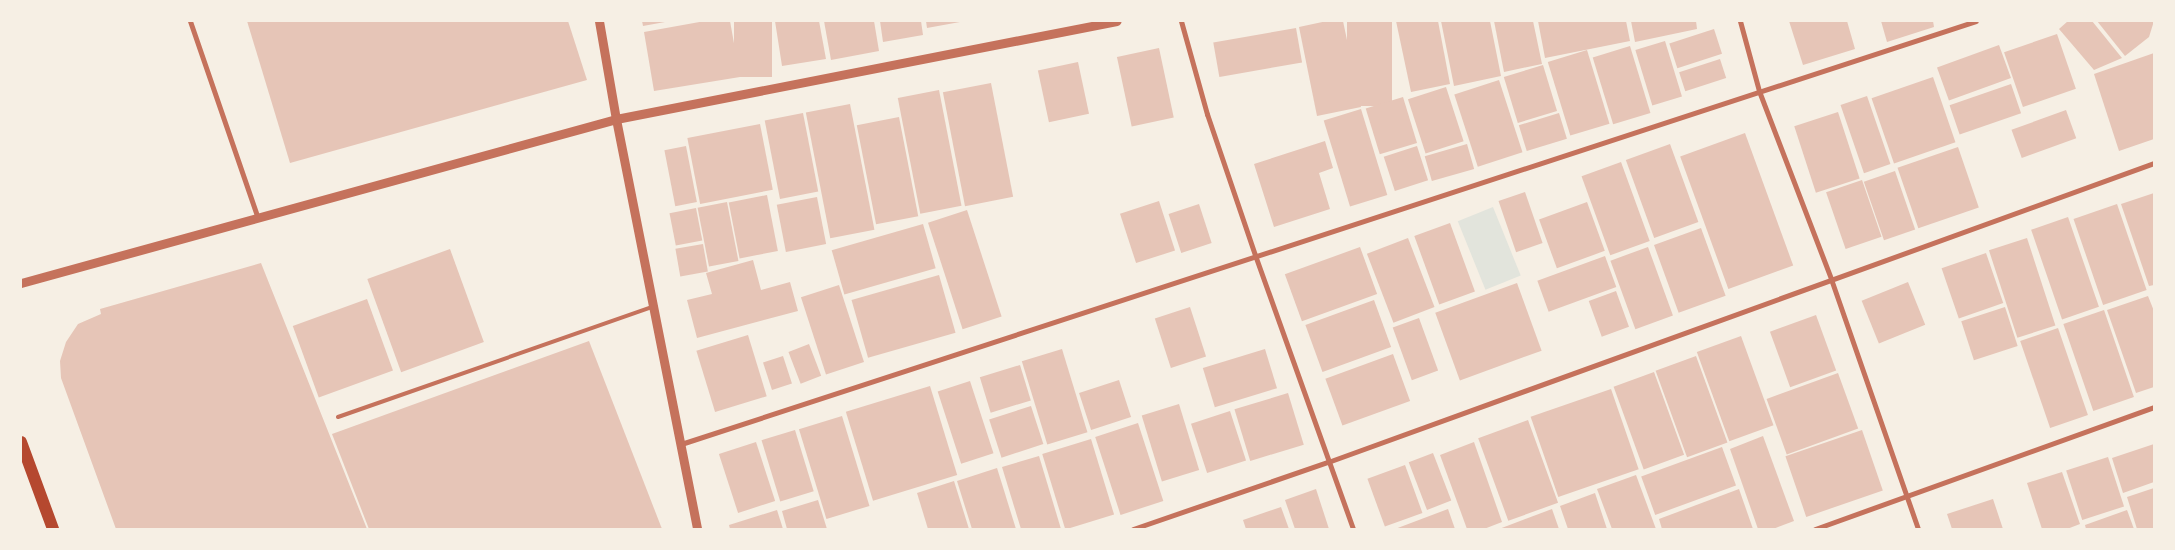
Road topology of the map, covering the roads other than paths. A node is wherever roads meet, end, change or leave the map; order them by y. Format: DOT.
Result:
graph roads {
  1 [pos="190,21"];
  2 [pos="599,21"];
  3 [pos="1117,21"];
  4 [pos="1180,21"];
  5 [pos="1740,21"];
  6 [pos="1976,21"];
  7 [pos="1758,91"];
  8 [pos="616,118"];
  9 [pos="2154,163"];
  10 [pos="258,220"];
  11 [pos="1255,255"];
  12 [pos="1831,279"];
  13 [pos="21,284"];
  14 [pos="654,306"];
  15 [pos="2154,406"];
  16 [pos="338,417"];
  17 [pos="21,442"];
  18 [pos="681,444"];
  19 [pos="1328,462"];
  20 [pos="1906,497"];
  21 [pos="53,529"];
  22 [pos="697,529"];
  23 [pos="1133,529"];
  24 [pos="1353,529"];
  25 [pos="1815,529"];
  26 [pos="1918,529"];
  1 -- 10 [label="street"];
  2 -- 8 [label="street"];
  3 -- 8 [label="street"];
  4 -- 11 [label="street"];
  5 -- 7 [label="street"];
  6 -- 7 [label="street"];
  7 -- 11 [label="street"];
  7 -- 12 [label="street"];
  8 -- 10 [label="street"];
  8 -- 14 [label="street"];
  9 -- 12 [label="street"];
  10 -- 13 [label="street"];
  11 -- 18 [label="street"];
  11 -- 19 [label="street"];
  12 -- 19 [label="street"];
  12 -- 20 [label="street"];
  14 -- 16 [label="lane"];
  14 -- 18 [label="street"];
  15 -- 20 [label="street"];
  17 -- 21 [label="main road"];
  18 -- 22 [label="street"];
  19 -- 23 [label="street"];
  19 -- 24 [label="street"];
  20 -- 25 [label="street"];
  20 -- 26 [label="street"];
}
